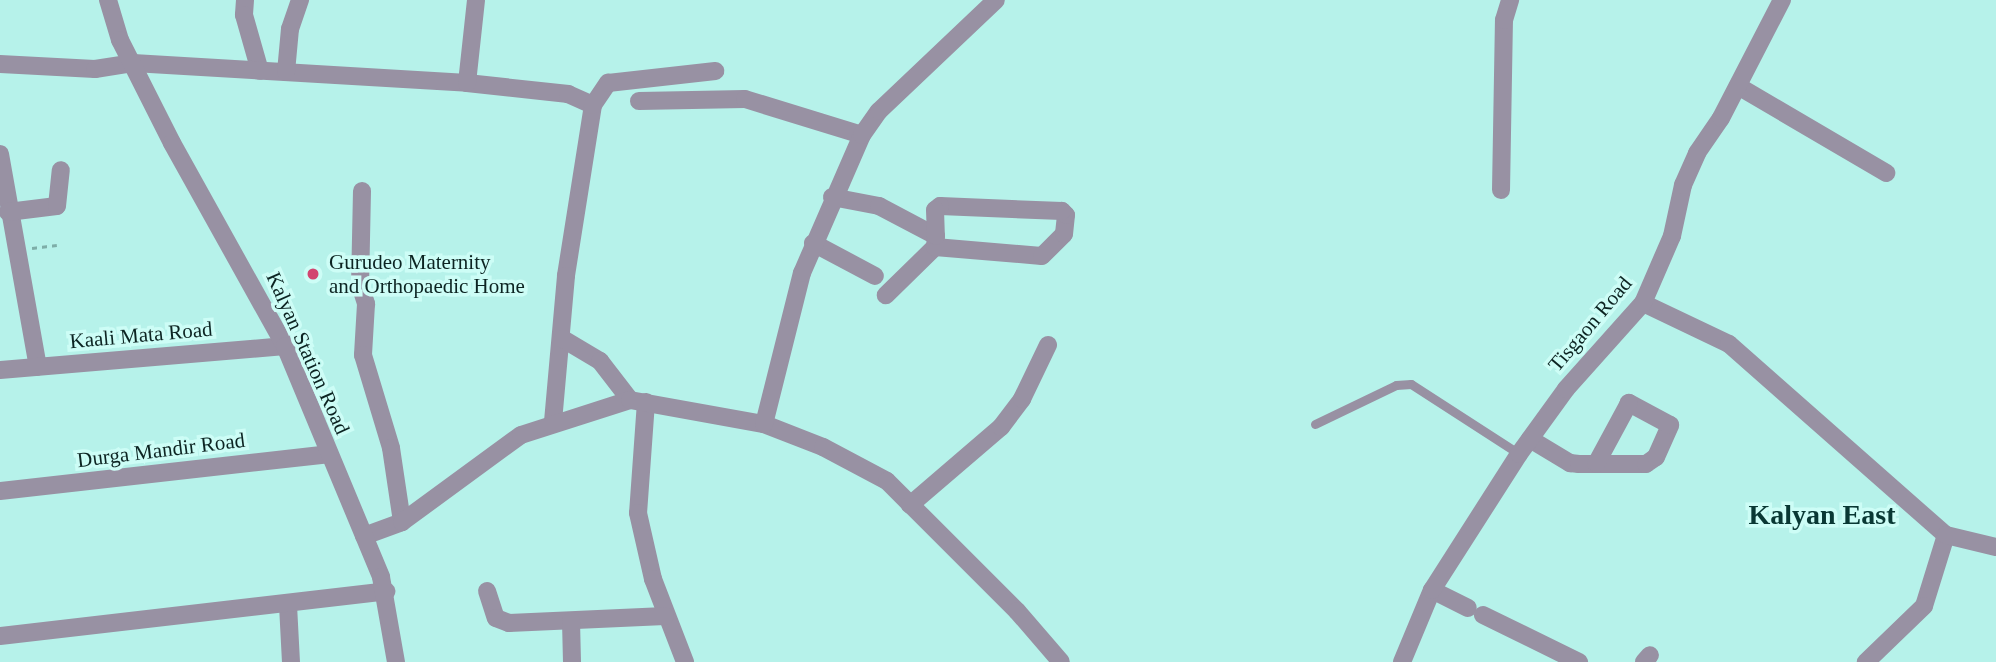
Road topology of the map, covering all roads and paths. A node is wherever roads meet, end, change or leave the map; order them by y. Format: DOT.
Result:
graph roads {
  1 [pos="108,0"];
  2 [pos="245,0"];
  3 [pos="300,0"];
  4 [pos="477,0"];
  5 [pos="996,0"];
  6 [pos="1510,0"];
  7 [pos="1782,0"];
  8 [pos="133,63"];
  9 [pos="0,64"];
  10 [pos="260,71"];
  11 [pos="715,71"];
  12 [pos="286,72"];
  13 [pos="467,83"];
  14 [pos="1738,86"];
  15 [pos="639,102"];
  16 [pos="593,105"];
  17 [pos="862,135"];
  18 [pos="0,154"];
  19 [pos="61,170"];
  20 [pos="1886,173"];
  21 [pos="2,188"];
  22 [pos="1501,190"];
  23 [pos="362,191"];
  24 [pos="832,197"];
  25 [pos="8,212"];
  26 [pos="9,241"];
  27 [pos="936,242"];
  28 [pos="813,243"];
  29 [pos="57,245"];
  30 [pos="875,276"];
  31 [pos="886,295"];
  32 [pos="1643,303"];
  33 [pos="563,339"];
  34 [pos="1048,345"];
  35 [pos="285,346"];
  36 [pos="38,367"];
  37 [pos="0,370"];
  38 [pos="638,401"];
  39 [pos="552,423"];
  40 [pos="764,424"];
  41 [pos="1315,424"];
  42 [pos="1530,439"];
  43 [pos="328,454"];
  44 [pos="1519,454"];
  45 [pos="1596,464"];
  46 [pos="0,491"];
  47 [pos="910,505"];
  48 [pos="402,522"];
  49 [pos="1946,535"];
  50 [pos="364,536"];
  51 [pos="1996,547"];
  52 [pos="1432,590"];
  53 [pos="386,591"];
  54 [pos="487,591"];
  55 [pos="288,605"];
  56 [pos="665,616"];
  57 [pos="571,621"];
  58 [pos="0,636"];
  59 [pos="679,658"];
  60 [pos="291,662"];
  61 [pos="396,662"];
  62 [pos="572,662"];
  63 [pos="1061,662"];
  64 [pos="1402,662"];
  65 [pos="1579,662"];
  66 [pos="1866,662"];
  1 -- 8 [label="street, Kalyan Station Road"];
  2 -- 10 [label="street"];
  3 -- 12 [label="street"];
  4 -- 13 [label="street"];
  5 -- 17 [label="street"];
  6 -- 22 [label="street"];
  7 -- 14 [label="street, Tisgaon Road"];
  8 -- 9 [label="street"];
  8 -- 10 [label="street"];
  8 -- 35 [label="street, Kalyan Station Road"];
  10 -- 12 [label="street"];
  11 -- 16 [label="street"];
  12 -- 13 [label="street"];
  13 -- 16 [label="street"];
  14 -- 20 [label="street"];
  14 -- 32 [label="street, Tisgaon Road"];
  15 -- 17 [label="street"];
  16 -- 33 [label="street"];
  17 -- 24 [label="street"];
  18 -- 21 [label="street"];
  19 -- 25 [label="street"];
  21 -- 25 [label="street"];
  23 -- 48 [label="street"];
  24 -- 27 [label="street"];
  24 -- 28 [label="street"];
  25 -- 26 [label="street"];
  26 -- 29 [label="path"];
  26 -- 36 [label="street"];
  27 -- 27 [label="street"];
  27 -- 31 [label="street"];
  28 -- 30 [label="street"];
  28 -- 40 [label="street"];
  32 -- 42 [label="street, Tisgaon Road"];
  32 -- 49 [label="street"];
  33 -- 38 [label="street"];
  33 -- 39 [label="street"];
  34 -- 47 [label="street"];
  35 -- 36 [label="street, Kaali Mata Road"];
  35 -- 43 [label="street, Kalyan Station Road"];
  36 -- 37 [label="street, Kaali Mata Road"];
  38 -- 39 [label="street"];
  38 -- 40 [label="street"];
  38 -- 56 [label="street"];
  39 -- 48 [label="street"];
  40 -- 47 [label="street"];
  41 -- 44 [label="lane"];
  42 -- 44 [label="street, Tisgaon Road"];
  42 -- 45 [label="street"];
  43 -- 46 [label="street, Durga Mandir Road"];
  43 -- 50 [label="street, Kalyan Station Road"];
  44 -- 52 [label="street, Tisgaon Road"];
  47 -- 63 [label="street"];
  48 -- 50 [label="street"];
  49 -- 51 [label="street"];
  49 -- 66 [label="street"];
  50 -- 53 [label="street, Kalyan Station Road"];
  52 -- 64 [label="street, Tisgaon Road"];
  52 -- 65 [label="street"];
  53 -- 55 [label="street"];
  53 -- 61 [label="street, Kalyan Station Road"];
  54 -- 57 [label="street"];
  55 -- 58 [label="street"];
  55 -- 60 [label="street"];
  56 -- 57 [label="street"];
  56 -- 59 [label="street"];
  57 -- 62 [label="street"];
}
